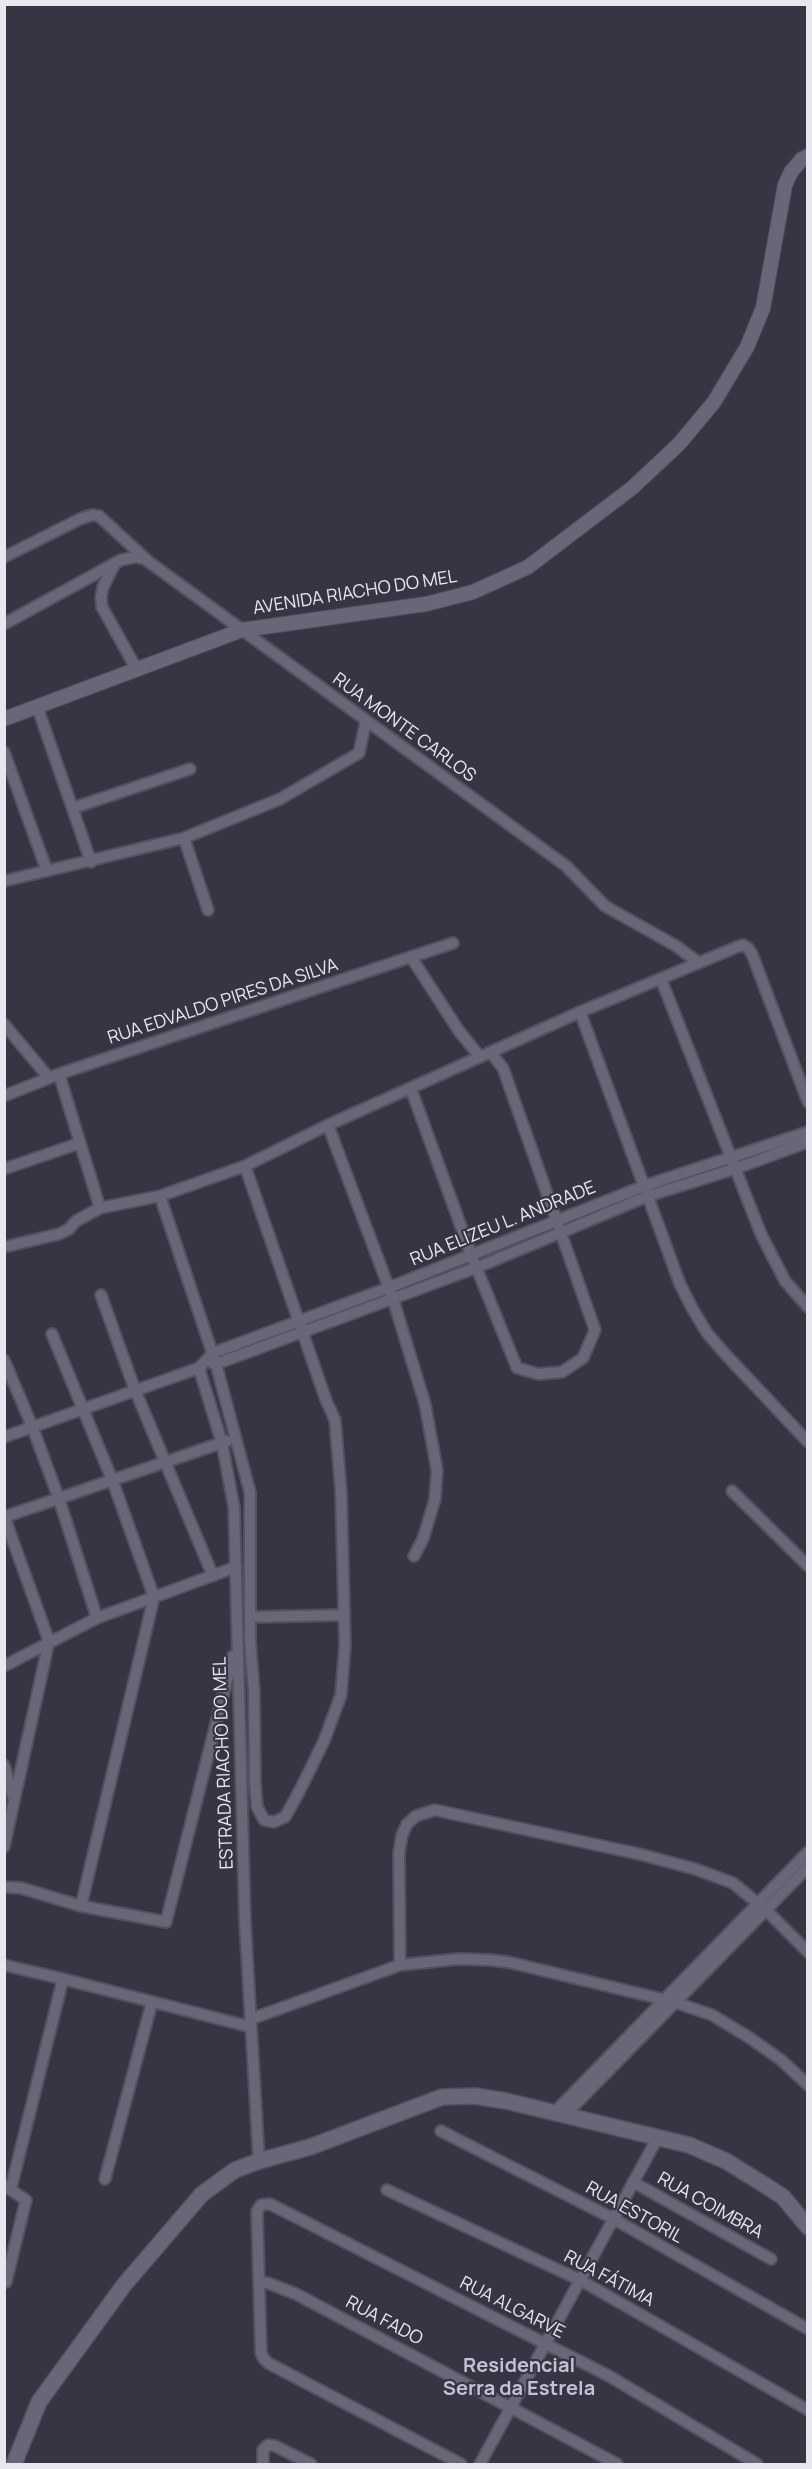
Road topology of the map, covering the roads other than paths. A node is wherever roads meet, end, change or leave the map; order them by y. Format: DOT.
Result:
graph roads {
  1 [pos="807,156"];
  2 [pos="127,543"];
  3 [pos="4,557"];
  4 [pos="146,559"];
  5 [pos="118,561"];
  6 [pos="4,624"];
  7 [pos="243,630"];
  8 [pos="137,670"];
  9 [pos="37,706"];
  10 [pos="4,719"];
  11 [pos="366,721"];
  12 [pos="4,752"];
  13 [pos="190,769"];
  14 [pos="73,808"];
  15 [pos="184,838"];
  16 [pos="91,862"];
  17 [pos="47,871"];
  18 [pos="4,882"];
  19 [pos="208,910"];
  20 [pos="453,943"];
  21 [pos="411,957"];
  22 [pos="699,963"];
  23 [pos="661,979"];
  24 [pos="580,1012"];
  25 [pos="4,1024"];
  26 [pos="485,1055"];
  27 [pos="54,1076"];
  28 [pos="411,1089"];
  29 [pos="4,1096"];
  30 [pos="807,1101"];
  31 [pos="328,1125"];
  32 [pos="807,1132"];
  33 [pos="807,1142"];
  34 [pos="80,1143"];
  35 [pos="735,1163"];
  36 [pos="245,1166"];
  37 [pos="4,1168"];
  38 [pos="646,1191"];
  39 [pos="160,1196"];
  40 [pos="100,1208"];
  41 [pos="555,1221"];
  42 [pos="560,1233"];
  43 [pos="4,1247"];
  44 [pos="471,1254"];
  45 [pos="478,1268"];
  46 [pos="388,1288"];
  47 [pos="101,1295"];
  48 [pos="393,1299"];
  49 [pos="807,1307"];
  50 [pos="299,1320"];
  51 [pos="303,1332"];
  52 [pos="52,1334"];
  53 [pos="4,1360"];
  54 [pos="208,1362"];
  55 [pos="135,1390"];
  56 [pos="83,1410"];
  57 [pos="32,1426"];
  58 [pos="4,1437"];
  59 [pos="235,1438"];
  60 [pos="222,1443"];
  61 [pos="807,1443"];
  62 [pos="167,1462"];
  63 [pos="113,1482"];
  64 [pos="732,1491"];
  65 [pos="59,1499"];
  66 [pos="5,1517"];
  67 [pos="414,1556"];
  68 [pos="807,1566"];
  69 [pos="236,1567"];
  70 [pos="213,1576"];
  71 [pos="154,1597"];
  72 [pos="344,1615"];
  73 [pos="250,1617"];
  74 [pos="97,1618"];
  75 [pos="49,1641"];
  76 [pos="237,1641"];
  77 [pos="4,1666"];
  78 [pos="4,1765"];
  79 [pos="15,1801"];
  80 [pos="4,1847"];
  81 [pos="807,1852"];
  82 [pos="807,1867"];
  83 [pos="4,1887"];
  84 [pos="81,1906"];
  85 [pos="762,1907"];
  86 [pos="807,1952"];
  87 [pos="4,1965"];
  88 [pos="400,1965"];
  89 [pos="63,1979"];
  90 [pos="669,2001"];
  91 [pos="152,2002"];
  92 [pos="251,2023"];
  93 [pos="807,2085"];
  94 [pos="559,2114"];
  95 [pos="441,2131"];
  96 [pos="658,2136"];
  97 [pos="259,2161"];
  98 [pos="105,2179"];
  99 [pos="633,2182"];
  100 [pos="8,2187"];
  101 [pos="387,2190"];
  102 [pos="612,2218"];
  103 [pos="807,2227"];
  104 [pos="771,2259"];
  105 [pos="580,2280"];
  106 [pos="5,2283"];
  107 [pos="259,2283"];
  108 [pos="807,2329"];
  109 [pos="545,2343"];
  110 [pos="511,2406"];
  111 [pos="807,2410"];
  112 [pos="14,2464"];
  113 [pos="263,2464"];
  114 [pos="311,2464"];
  115 [pos="461,2464"];
  116 [pos="480,2464"];
  117 [pos="617,2464"];
  118 [pos="757,2464"];
  1 -- 7 [label="street, AVENIDA RIACHO DO MEL"];
  2 -- 3 [label="street, RUA MONTE CARLOS"];
  2 -- 4 [label="street, RUA MONTE CARLOS"];
  2 -- 5 [label="street"];
  4 -- 5 [label="street"];
  4 -- 7 [label="street, RUA MONTE CARLOS"];
  5 -- 6 [label="street"];
  5 -- 8 [label="street"];
  7 -- 8 [label="street, AVENIDA RIACHO DO MEL"];
  7 -- 11 [label="street, RUA MONTE CARLOS"];
  8 -- 9 [label="street, AVENIDA RIACHO DO MEL"];
  9 -- 10 [label="street, AVENIDA RIACHO DO MEL"];
  9 -- 14 [label="street"];
  11 -- 15 [label="street"];
  11 -- 22 [label="street, RUA MONTE CARLOS"];
  12 -- 17 [label="street"];
  13 -- 14 [label="street"];
  14 -- 16 [label="street"];
  15 -- 16 [label="street"];
  15 -- 19 [label="street"];
  16 -- 17 [label="street"];
  17 -- 18 [label="street"];
  20 -- 21 [label="street, RUA EDVALDO PIRES DA SILVA"];
  21 -- 26 [label="street"];
  21 -- 27 [label="street, RUA EDVALDO PIRES DA SILVA"];
  22 -- 23 [label="street"];
  22 -- 30 [label="street"];
  23 -- 24 [label="street"];
  23 -- 35 [label="street"];
  24 -- 26 [label="street"];
  24 -- 38 [label="street"];
  25 -- 27 [label="street"];
  26 -- 28 [label="street"];
  26 -- 41 [label="street"];
  27 -- 29 [label="street, RUA EDVALDO PIRES DA SILVA"];
  27 -- 34 [label="street"];
  28 -- 31 [label="street"];
  28 -- 44 [label="street"];
  31 -- 36 [label="street"];
  31 -- 46 [label="street"];
  32 -- 35 [label="street, RUA ELIZEU L. ANDRADE"];
  33 -- 35 [label="street, RUA ELIZEU L. ANDRADE"];
  34 -- 37 [label="street"];
  34 -- 40 [label="street"];
  35 -- 38 [label="street, RUA ELIZEU L. ANDRADE"];
  35 -- 49 [label="street"];
  36 -- 39 [label="street"];
  36 -- 50 [label="street"];
  38 -- 41 [label="street, RUA ELIZEU L. ANDRADE"];
  38 -- 42 [label="street, RUA ELIZEU L. ANDRADE"];
  38 -- 61 [label="street"];
  39 -- 40 [label="street"];
  39 -- 54 [label="street, ESTRADA RIACHO DO MEL"];
  40 -- 43 [label="street"];
  41 -- 42 [label="street"];
  41 -- 44 [label="street, RUA ELIZEU L. ANDRADE"];
  42 -- 45 [label="street, RUA ELIZEU L. ANDRADE"];
  42 -- 45 [label="street"];
  44 -- 45 [label="street"];
  44 -- 46 [label="street, RUA ELIZEU L. ANDRADE"];
  45 -- 48 [label="street, RUA ELIZEU L. ANDRADE"];
  46 -- 48 [label="street"];
  46 -- 50 [label="street, RUA ELIZEU L. ANDRADE"];
  47 -- 55 [label="street"];
  48 -- 51 [label="street, RUA ELIZEU L. ANDRADE"];
  48 -- 67 [label="street"];
  50 -- 51 [label="street"];
  50 -- 54 [label="street, RUA ELIZEU L. ANDRADE"];
  51 -- 54 [label="street, RUA ELIZEU L. ANDRADE"];
  51 -- 72 [label="street"];
  52 -- 56 [label="street"];
  53 -- 57 [label="street"];
  54 -- 55 [label="street"];
  54 -- 59 [label="street, ESTRADA RIACHO DO MEL"];
  54 -- 60 [label="street, ESTRADA RIACHO DO MEL"];
  55 -- 56 [label="street"];
  55 -- 62 [label="street"];
  56 -- 57 [label="street"];
  56 -- 63 [label="street"];
  57 -- 58 [label="street"];
  57 -- 65 [label="street"];
  59 -- 60 [label="street"];
  59 -- 73 [label="street, ESTRADA RIACHO DO MEL"];
  60 -- 62 [label="street"];
  60 -- 69 [label="street, ESTRADA RIACHO DO MEL"];
  62 -- 63 [label="street"];
  62 -- 70 [label="street"];
  63 -- 65 [label="street"];
  63 -- 71 [label="street"];
  64 -- 68 [label="street"];
  65 -- 66 [label="street"];
  65 -- 74 [label="street"];
  66 -- 75 [label="street"];
  69 -- 70 [label="street"];
  69 -- 76 [label="street, ESTRADA RIACHO DO MEL"];
  70 -- 71 [label="street"];
  71 -- 74 [label="street"];
  71 -- 84 [label="street"];
  72 -- 73 [label="street"];
  72 -- 73 [label="street, ESTRADA RIACHO DO MEL"];
  74 -- 75 [label="street"];
  75 -- 77 [label="street"];
  75 -- 79 [label="street"];
  76 -- 84 [label="street"];
  76 -- 92 [label="street, ESTRADA RIACHO DO MEL"];
  78 -- 79 [label="street"];
  79 -- 80 [label="street"];
  81 -- 85 [label="street"];
  82 -- 85 [label="street"];
  83 -- 84 [label="street"];
  85 -- 86 [label="street"];
  85 -- 88 [label="street"];
  85 -- 90 [label="street"];
  87 -- 89 [label="street"];
  88 -- 90 [label="street"];
  88 -- 92 [label="street"];
  89 -- 91 [label="street"];
  89 -- 100 [label="street"];
  90 -- 93 [label="street"];
  90 -- 94 [label="street"];
  91 -- 92 [label="street"];
  91 -- 98 [label="street"];
  92 -- 97 [label="street, ESTRADA RIACHO DO MEL"];
  94 -- 96 [label="main road"];
  94 -- 97 [label="main road"];
  95 -- 102 [label="street, RUA ESTORIL"];
  96 -- 99 [label="street"];
  96 -- 103 [label="main road"];
  97 -- 112 [label="main road"];
  99 -- 102 [label="street"];
  99 -- 104 [label="street, RUA COIMBRA"];
  100 -- 106 [label="street"];
  101 -- 105 [label="street, RUA FÁTIMA"];
  102 -- 105 [label="street"];
  102 -- 108 [label="street, RUA ESTORIL"];
  105 -- 109 [label="street"];
  105 -- 111 [label="street, RUA FÁTIMA"];
  107 -- 109 [label="street, RUA ALGARVE"];
  107 -- 110 [label="street, RUA FADO"];
  107 -- 115 [label="street"];
  109 -- 110 [label="street"];
  109 -- 118 [label="street, RUA ALGARVE"];
  110 -- 116 [label="street"];
  110 -- 117 [label="street, RUA FADO"];
  113 -- 114 [label="street"];
}
